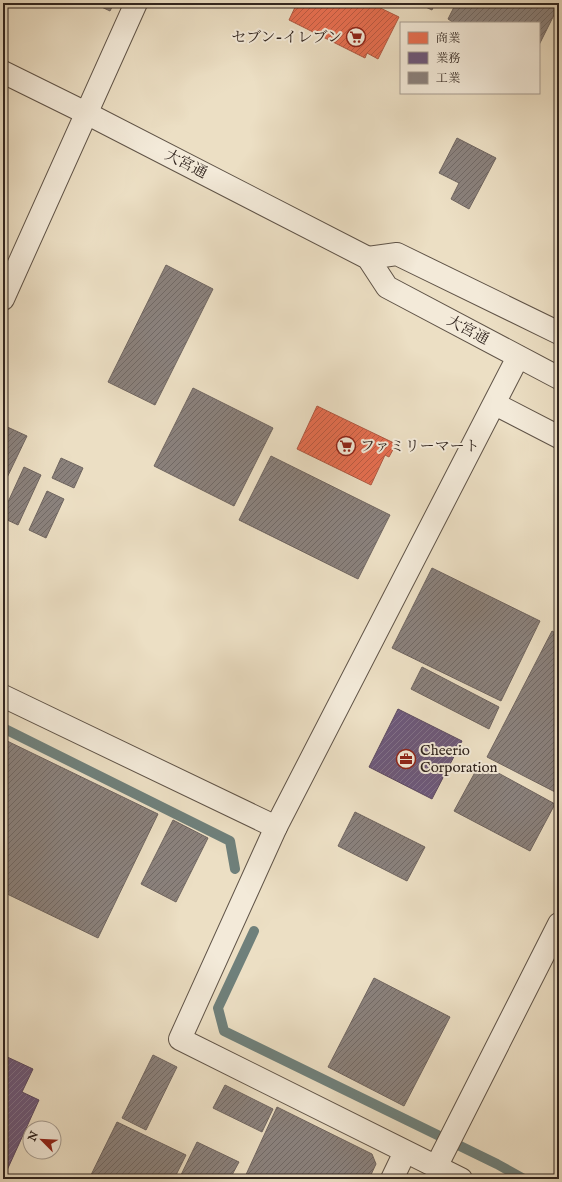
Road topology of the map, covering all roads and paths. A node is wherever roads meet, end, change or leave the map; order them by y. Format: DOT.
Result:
graph roads {
  1 [pos="136,3"];
  2 [pos="3,72"];
  3 [pos="86,113"];
  4 [pos="368,258"];
  5 [pos="3,299"];
  6 [pos="558,330"];
  7 [pos="518,357"];
  8 [pos="559,378"];
  9 [pos="495,404"];
  10 [pos="559,437"];
  11 [pos="3,696"];
  12 [pos="276,827"];
  13 [pos="559,924"];
  14 [pos="405,1152"];
  15 [pos="436,1166"];
  16 [pos="392,1179"];
  17 [pos="461,1179"];
  1 -- 3 [label="street"];
  2 -- 3 [label="street, 大宮通"];
  3 -- 4 [label="street, 大宮通"];
  3 -- 5 [label="street"];
  4 -- 6 [label="street"];
  4 -- 7 [label="street, 大宮通"];
  7 -- 8 [label="street, 大宮通"];
  7 -- 9 [label="street"];
  9 -- 10 [label="street"];
  9 -- 12 [label="street"];
  11 -- 12 [label="street"];
  12 -- 14 [label="street"];
  13 -- 15 [label="street"];
  14 -- 15 [label="street"];
  14 -- 16 [label="street"];
  15 -- 17 [label="street"];
}
